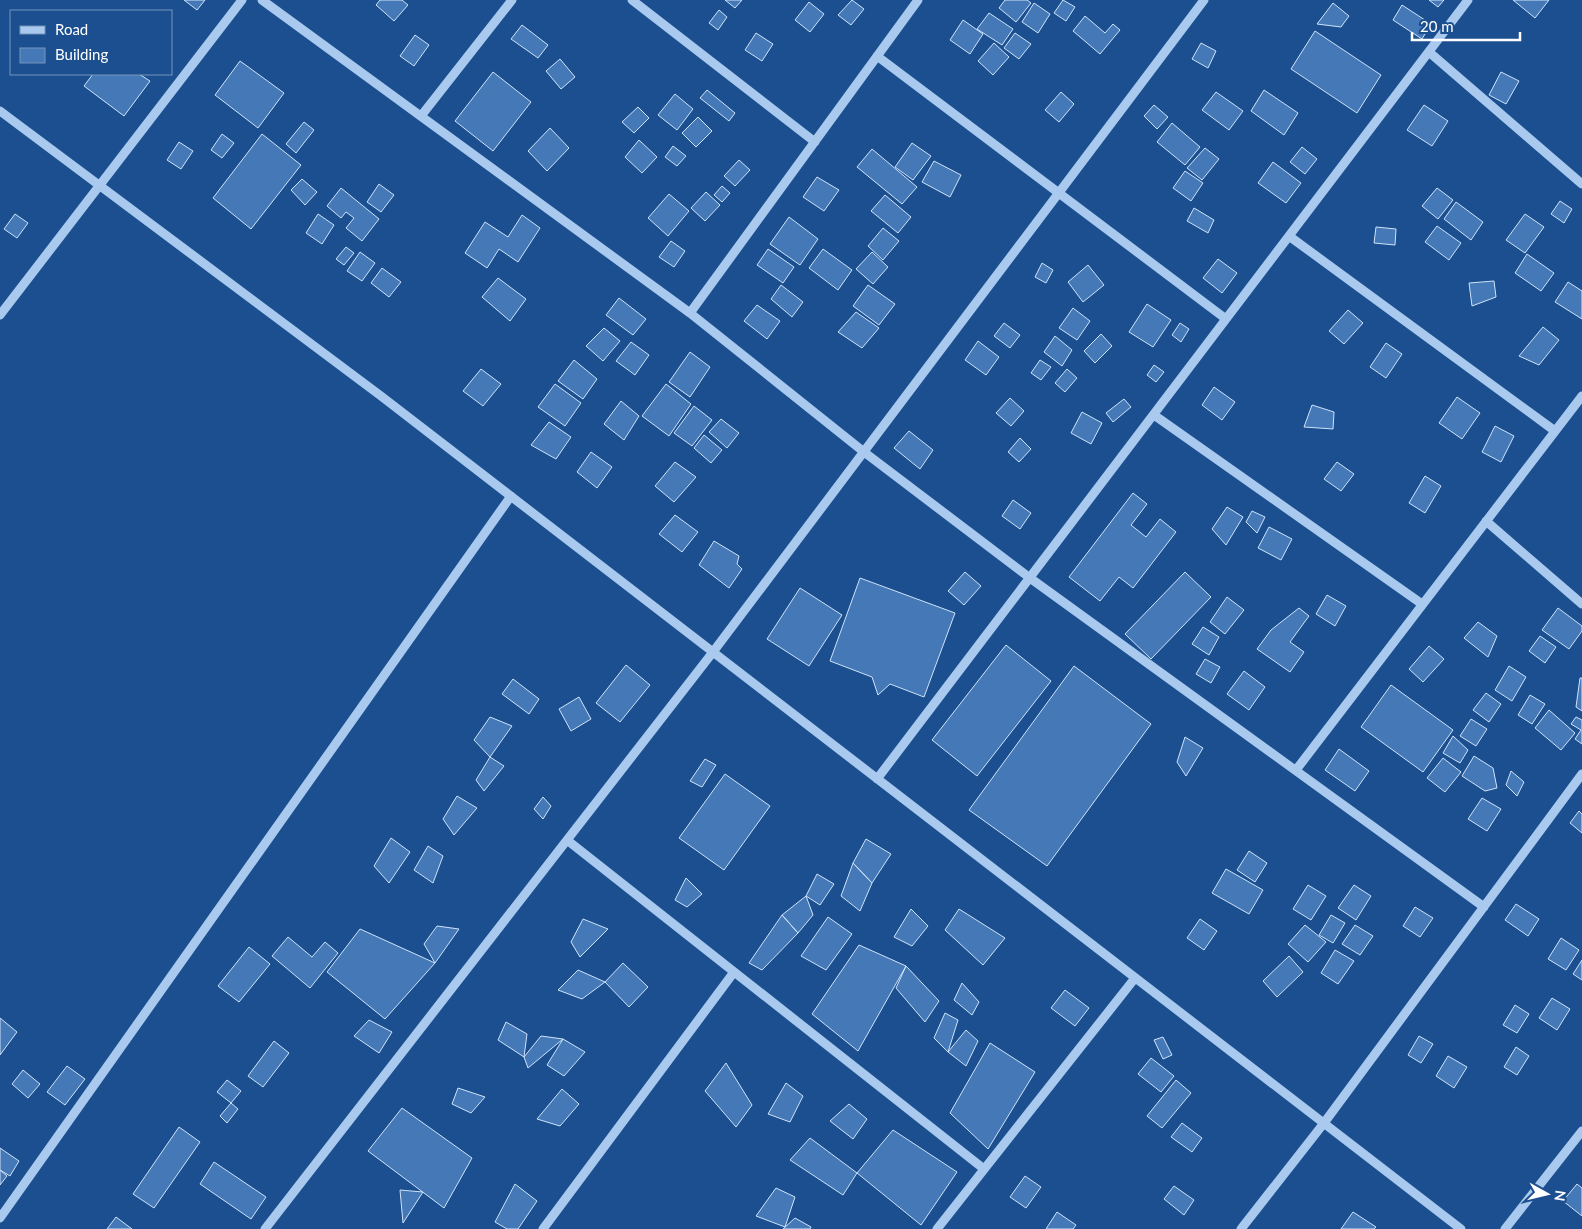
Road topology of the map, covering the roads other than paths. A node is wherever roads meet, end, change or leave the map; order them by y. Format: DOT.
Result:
graph roads {
  1 [pos="242,0"];
  2 [pos="262,0"];
  3 [pos="512,0"];
  4 [pos="632,0"];
  5 [pos="918,0"];
  6 [pos="1204,0"];
  7 [pos="1468,0"];
  8 [pos="1428,52"];
  9 [pos="878,56"];
  10 [pos="0,111"];
  11 [pos="421,116"];
  12 [pos="815,142"];
  13 [pos="1582,184"];
  14 [pos="100,185"];
  15 [pos="1059,192"];
  16 [pos="1289,236"];
  17 [pos="690,313"];
  18 [pos="0,315"];
  19 [pos="1226,320"];
  20 [pos="1582,396"];
  21 [pos="1154,415"];
  22 [pos="1555,431"];
  23 [pos="864,452"];
  24 [pos="511,496"];
  25 [pos="1486,521"];
  26 [pos="1030,578"];
  27 [pos="1422,604"];
  28 [pos="1582,604"];
  29 [pos="713,652"];
  30 [pos="1296,770"];
  31 [pos="1582,774"];
  32 [pos="877,779"];
  33 [pos="567,840"];
  34 [pos="1484,907"];
  35 [pos="734,972"];
  36 [pos="1135,978"];
  37 [pos="1324,1123"];
  38 [pos="1582,1131"];
  39 [pos="984,1169"];
  40 [pos="0,1218"];
  41 [pos="265,1229"];
  42 [pos="543,1229"];
  43 [pos="937,1229"];
  44 [pos="1241,1229"];
  45 [pos="1461,1229"];
  46 [pos="1505,1229"];
  1 -- 14 [label="street"];
  2 -- 11 [label="street"];
  3 -- 11 [label="street"];
  4 -- 12 [label="street"];
  5 -- 9 [label="street"];
  6 -- 15 [label="street"];
  7 -- 8 [label="street"];
  8 -- 13 [label="street"];
  8 -- 16 [label="street"];
  9 -- 12 [label="street"];
  9 -- 15 [label="street"];
  10 -- 14 [label="street"];
  11 -- 17 [label="street"];
  12 -- 17 [label="street"];
  14 -- 18 [label="street"];
  14 -- 24 [label="street"];
  15 -- 19 [label="street"];
  15 -- 23 [label="street"];
  16 -- 19 [label="street"];
  16 -- 22 [label="street"];
  17 -- 23 [label="street"];
  19 -- 21 [label="street"];
  20 -- 22 [label="street"];
  21 -- 26 [label="street"];
  21 -- 27 [label="street"];
  22 -- 25 [label="street"];
  23 -- 26 [label="street"];
  23 -- 29 [label="street"];
  24 -- 29 [label="street"];
  24 -- 40 [label="street"];
  25 -- 27 [label="street"];
  25 -- 28 [label="street"];
  26 -- 30 [label="street"];
  26 -- 32 [label="street"];
  27 -- 30 [label="street"];
  29 -- 32 [label="street"];
  29 -- 33 [label="street"];
  30 -- 34 [label="street"];
  31 -- 34 [label="street"];
  32 -- 36 [label="street"];
  33 -- 35 [label="street"];
  33 -- 41 [label="street"];
  34 -- 37 [label="street"];
  35 -- 39 [label="street"];
  35 -- 42 [label="street"];
  36 -- 37 [label="street"];
  36 -- 39 [label="street"];
  37 -- 44 [label="street"];
  37 -- 45 [label="street"];
  38 -- 46 [label="street"];
  39 -- 43 [label="street"];
}
